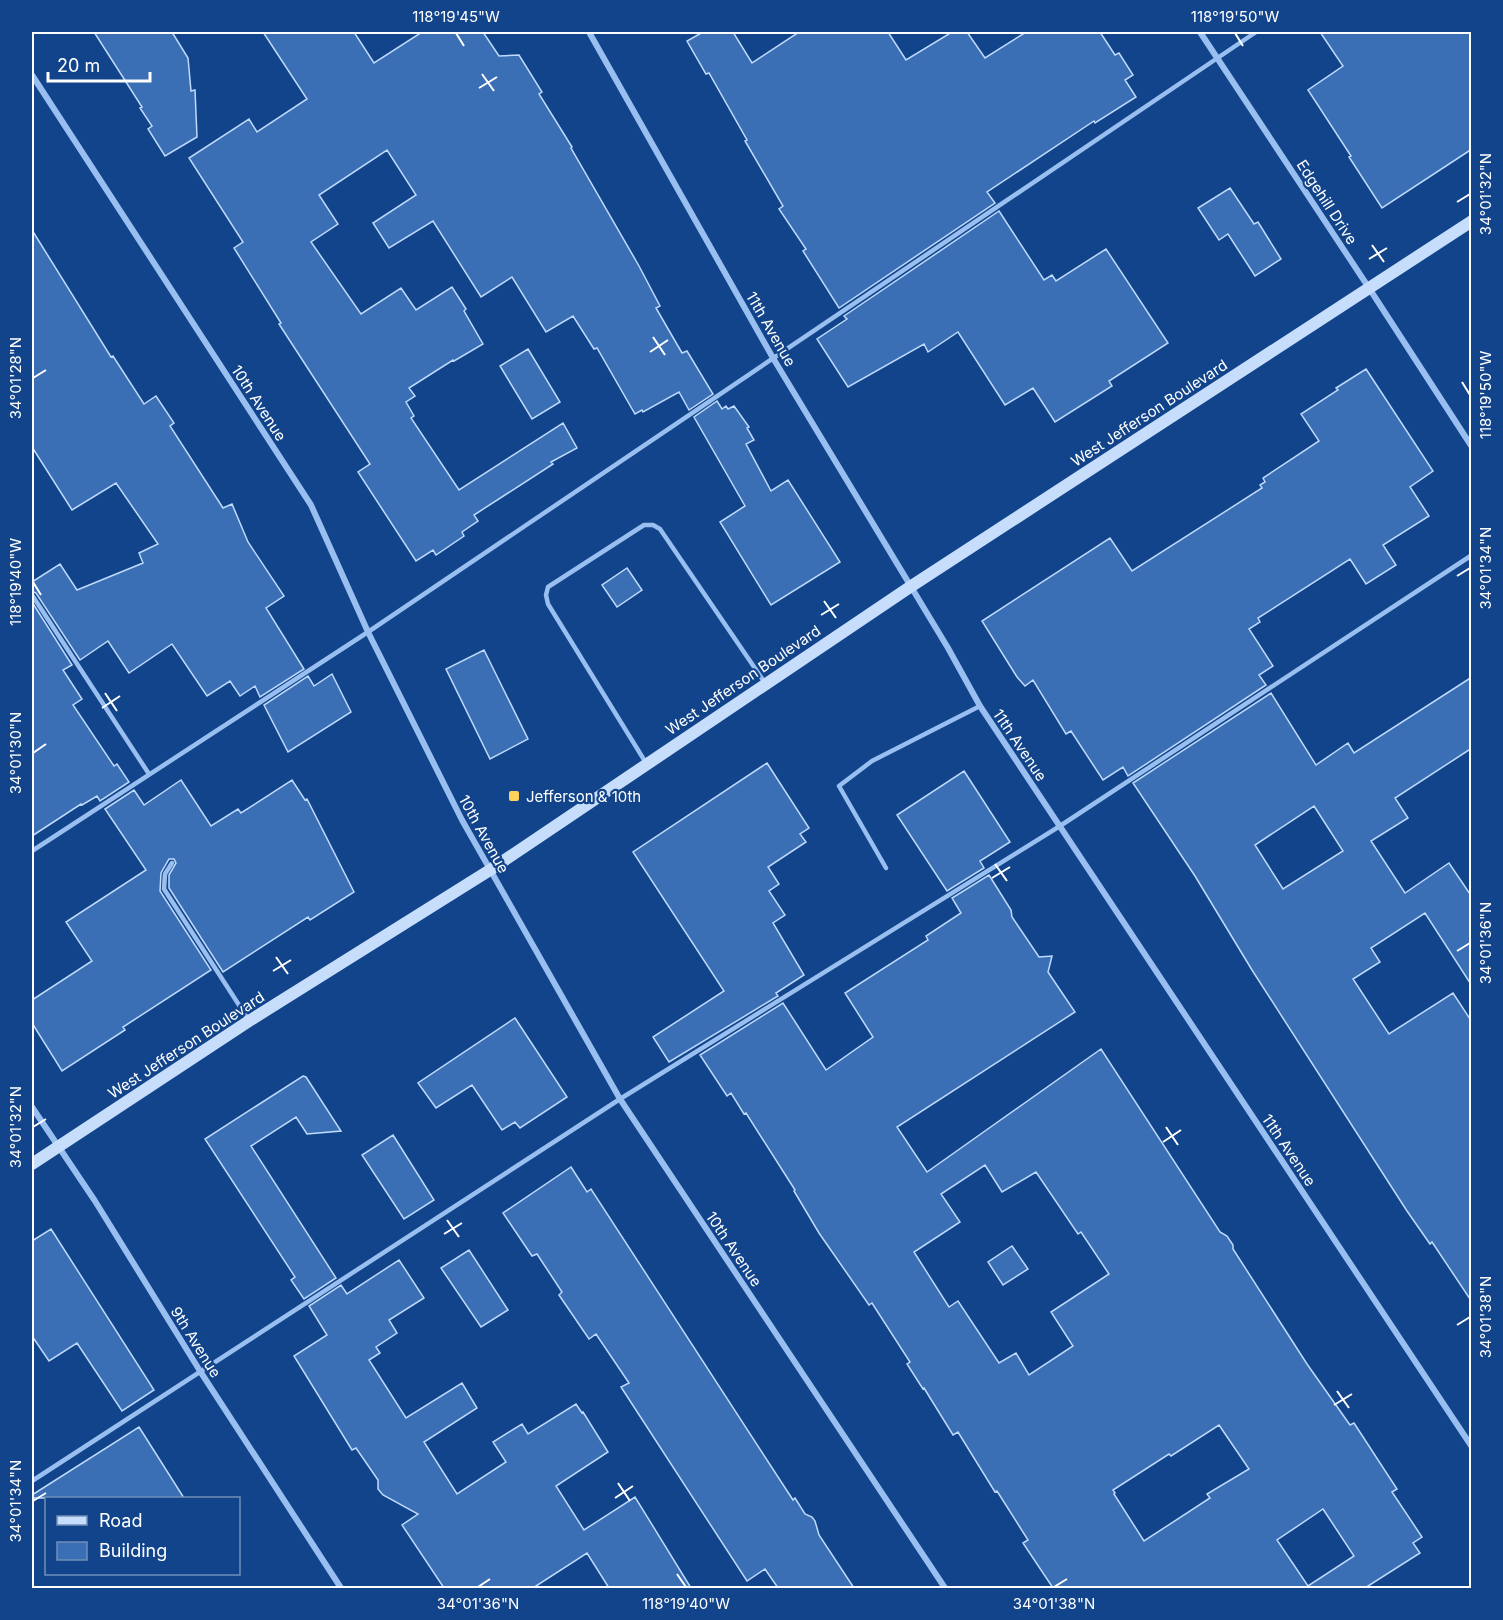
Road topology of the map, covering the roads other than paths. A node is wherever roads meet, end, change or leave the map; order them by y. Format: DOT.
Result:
graph roads {
  1 [pos="589,32"];
  2 [pos="1200,32"];
  3 [pos="1256,32"];
  4 [pos="1217,58"];
  5 [pos="32,75"];
  6 [pos="1472,221"];
  7 [pos="1369,288"];
  8 [pos="773,358"];
  9 [pos="1472,447"];
  10 [pos="1472,555"];
  11 [pos="910,586"];
  12 [pos="32,595"];
  13 [pos="368,632"];
  14 [pos="765,683"];
  15 [pos="980,706"];
  16 [pos="646,763"];
  17 [pos="149,774"];
  18 [pos="1060,826"];
  19 [pos="32,851"];
  20 [pos="172,863"];
  21 [pos="886,868"];
  22 [pos="490,870"];
  23 [pos="249,1021"];
  24 [pos="620,1099"];
  25 [pos="32,1107"];
  26 [pos="60,1146"];
  27 [pos="32,1164"];
  28 [pos="200,1371"];
  29 [pos="1472,1447"];
  30 [pos="32,1481"];
  31 [pos="341,1588"];
  32 [pos="945,1588"];
  1 -- 8 [label="street, 11th Avenue"];
  2 -- 4 [label="street, Edgehill Drive"];
  3 -- 4 [label="lane"];
  4 -- 7 [label="street, Edgehill Drive"];
  4 -- 8 [label="lane"];
  5 -- 13 [label="street, 10th Avenue"];
  6 -- 7 [label="main road, West Jefferson Boulevard"];
  7 -- 9 [label="street, Edgehill Drive"];
  7 -- 11 [label="main road, West Jefferson Boulevard"];
  8 -- 11 [label="street, 11th Avenue"];
  8 -- 13 [label="lane"];
  10 -- 18 [label="lane"];
  11 -- 14 [label="main road, West Jefferson Boulevard"];
  11 -- 15 [label="street, 11th Avenue"];
  12 -- 17 [label="lane"];
  13 -- 17 [label="lane"];
  13 -- 22 [label="street, 10th Avenue"];
  14 -- 16 [label="main road, West Jefferson Boulevard"];
  14 -- 16 [label="lane"];
  15 -- 18 [label="street, 11th Avenue"];
  15 -- 21 [label="lane"];
  16 -- 22 [label="main road, West Jefferson Boulevard"];
  17 -- 19 [label="lane"];
  18 -- 24 [label="lane"];
  18 -- 29 [label="street, 11th Avenue"];
  20 -- 23 [label="lane"];
  22 -- 23 [label="main road, West Jefferson Boulevard"];
  22 -- 24 [label="street, 10th Avenue"];
  23 -- 26 [label="main road, West Jefferson Boulevard"];
  24 -- 28 [label="lane"];
  24 -- 32 [label="street, 10th Avenue"];
  25 -- 26 [label="street, 9th Avenue"];
  26 -- 27 [label="main road, West Jefferson Boulevard"];
  26 -- 28 [label="street, 9th Avenue"];
  28 -- 30 [label="lane"];
  28 -- 31 [label="street, 9th Avenue"];
}
